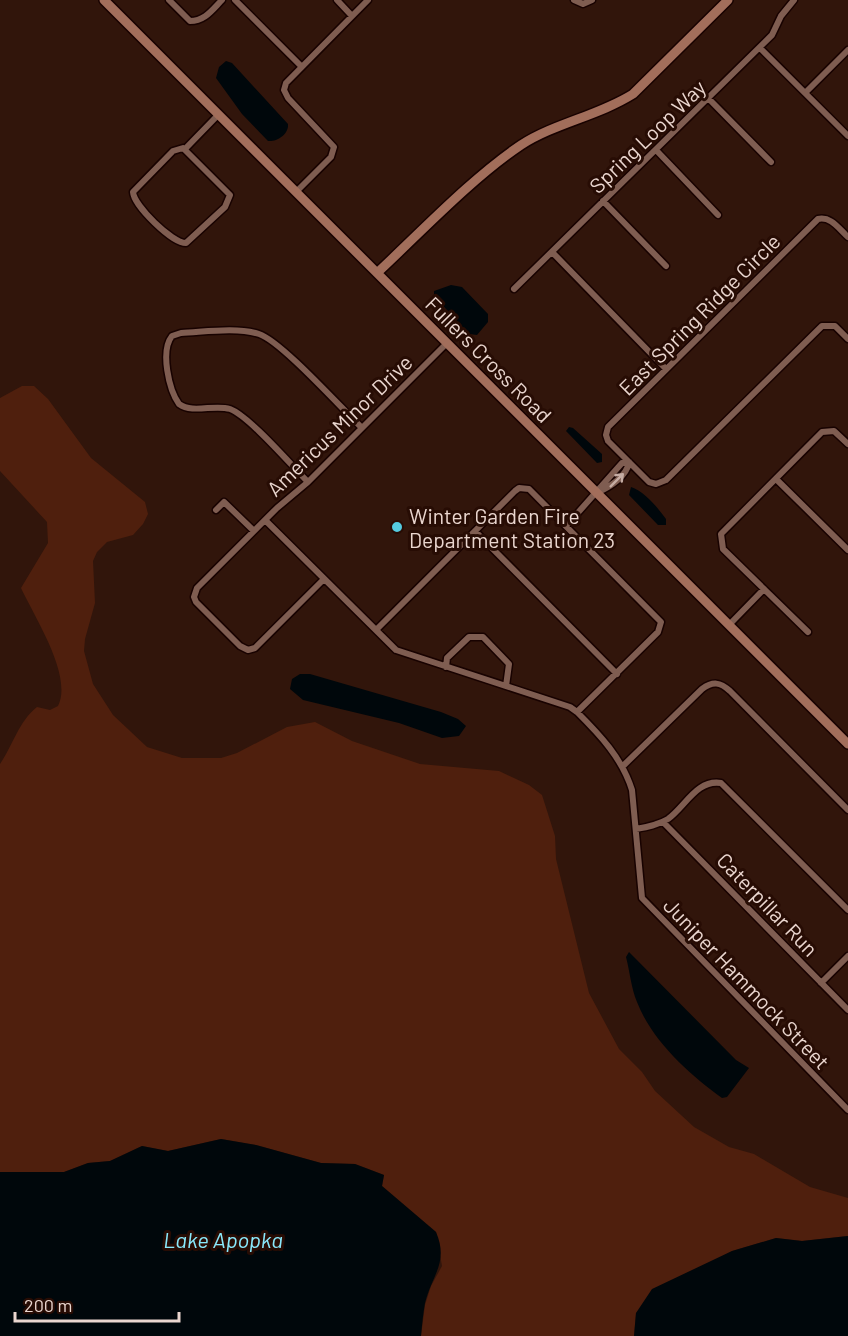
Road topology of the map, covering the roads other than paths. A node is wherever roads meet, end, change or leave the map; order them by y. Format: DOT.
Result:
graph roads {
  1 [pos="104,0"];
  2 [pos="169,0"];
  3 [pos="222,0"];
  4 [pos="235,0"];
  5 [pos="337,0"];
  6 [pos="368,0"];
  7 [pos="574,0"];
  8 [pos="592,0"];
  9 [pos="728,0"];
  10 [pos="794,0"];
  11 [pos="352,16"];
  12 [pos="760,48"];
  13 [pos="848,50"];
  14 [pos="302,67"];
  15 [pos="805,93"];
  16 [pos="708,99"];
  17 [pos="219,115"];
  18 [pos="848,136"];
  19 [pos="185,149"];
  20 [pos="656,150"];
  21 [pos="771,162"];
  22 [pos="296,192"];
  23 [pos="603,201"];
  24 [pos="718,215"];
  25 [pos="848,237"];
  26 [pos="552,252"];
  27 [pos="666,266"];
  28 [pos="377,273"];
  29 [pos="514,289"];
  30 [pos="848,339"];
  31 [pos="447,343"];
  32 [pos="666,369"];
  33 [pos="362,428"];
  34 [pos="848,444"];
  35 [pos="629,462"];
  36 [pos="776,479"];
  37 [pos="308,482"];
  38 [pos="598,492"];
  39 [pos="216,510"];
  40 [pos="265,520"];
  41 [pos="567,525"];
  42 [pos="254,531"];
  43 [pos="475,531"];
  44 [pos="848,550"];
  45 [pos="324,579"];
  46 [pos="764,589"];
  47 [pos="729,625"];
  48 [pos="375,630"];
  49 [pos="808,632"];
  50 [pos="446,667"];
  51 [pos="616,674"];
  52 [pos="506,686"];
  53 [pos="577,712"];
  54 [pos="848,744"];
  55 [pos="623,766"];
  56 [pos="848,810"];
  57 [pos="663,822"];
  58 [pos="636,829"];
  59 [pos="848,910"];
  60 [pos="848,956"];
  61 [pos="821,982"];
  62 [pos="848,1010"];
  63 [pos="848,1110"];
  1 -- 17 [label="street, Fullers Cross Road"];
  2 -- 3 [label="street"];
  4 -- 14 [label="street"];
  5 -- 11 [label="street"];
  6 -- 11 [label="street"];
  7 -- 8 [label="street"];
  9 -- 28 [label="street"];
  10 -- 12 [label="street, Spring Loop Way"];
  11 -- 14 [label="street"];
  12 -- 15 [label="street"];
  12 -- 16 [label="street, Spring Loop Way"];
  13 -- 15 [label="street"];
  14 -- 22 [label="street"];
  15 -- 18 [label="street"];
  16 -- 20 [label="street, Spring Loop Way"];
  16 -- 21 [label="street"];
  17 -- 19 [label="street"];
  17 -- 22 [label="street, Fullers Cross Road"];
  19 -- 19 [label="street"];
  20 -- 23 [label="street, Spring Loop Way"];
  20 -- 24 [label="street"];
  22 -- 28 [label="street, Fullers Cross Road"];
  23 -- 26 [label="street, Spring Loop Way"];
  23 -- 27 [label="street"];
  25 -- 32 [label="street, East Spring Ridge Circle"];
  26 -- 29 [label="street, Spring Loop Way"];
  26 -- 32 [label="street"];
  28 -- 31 [label="street, Fullers Cross Road"];
  30 -- 35 [label="street, East Spring Ridge Circle"];
  31 -- 33 [label="street, Americus Minor Drive"];
  31 -- 38 [label="street, Fullers Cross Road"];
  32 -- 35 [label="street, East Spring Ridge Circle"];
  33 -- 37 [label="street, Americus Minor Drive"];
  33 -- 37 [label="street"];
  34 -- 36 [label="street"];
  35 -- 38 [label="street"];
  36 -- 44 [label="street"];
  36 -- 46 [label="street"];
  37 -- 40 [label="street, Americus Minor Drive"];
  38 -- 41 [label="street"];
  38 -- 47 [label="street, Fullers Cross Road"];
  39 -- 42 [label="street"];
  40 -- 42 [label="street, Americus Minor Drive"];
  40 -- 45 [label="street, Juniper Hammock Street"];
  41 -- 43 [label="street"];
  41 -- 51 [label="street"];
  42 -- 45 [label="street, Americus Minor Drive"];
  43 -- 48 [label="street"];
  43 -- 51 [label="street"];
  45 -- 48 [label="street, Juniper Hammock Street"];
  46 -- 47 [label="street"];
  46 -- 49 [label="street"];
  47 -- 54 [label="street, Fullers Cross Road"];
  48 -- 50 [label="street, Juniper Hammock Street"];
  50 -- 52 [label="street, Juniper Hammock Street"];
  50 -- 52 [label="street"];
  51 -- 53 [label="street"];
  52 -- 53 [label="street, Juniper Hammock Street"];
  53 -- 55 [label="street, Juniper Hammock Street"];
  55 -- 56 [label="street"];
  55 -- 58 [label="street, Juniper Hammock Street"];
  57 -- 58 [label="street"];
  57 -- 59 [label="street"];
  57 -- 61 [label="street, Caterpillar Run"];
  58 -- 63 [label="street, Juniper Hammock Street"];
  60 -- 61 [label="street"];
  61 -- 62 [label="street, Caterpillar Run"];
}
